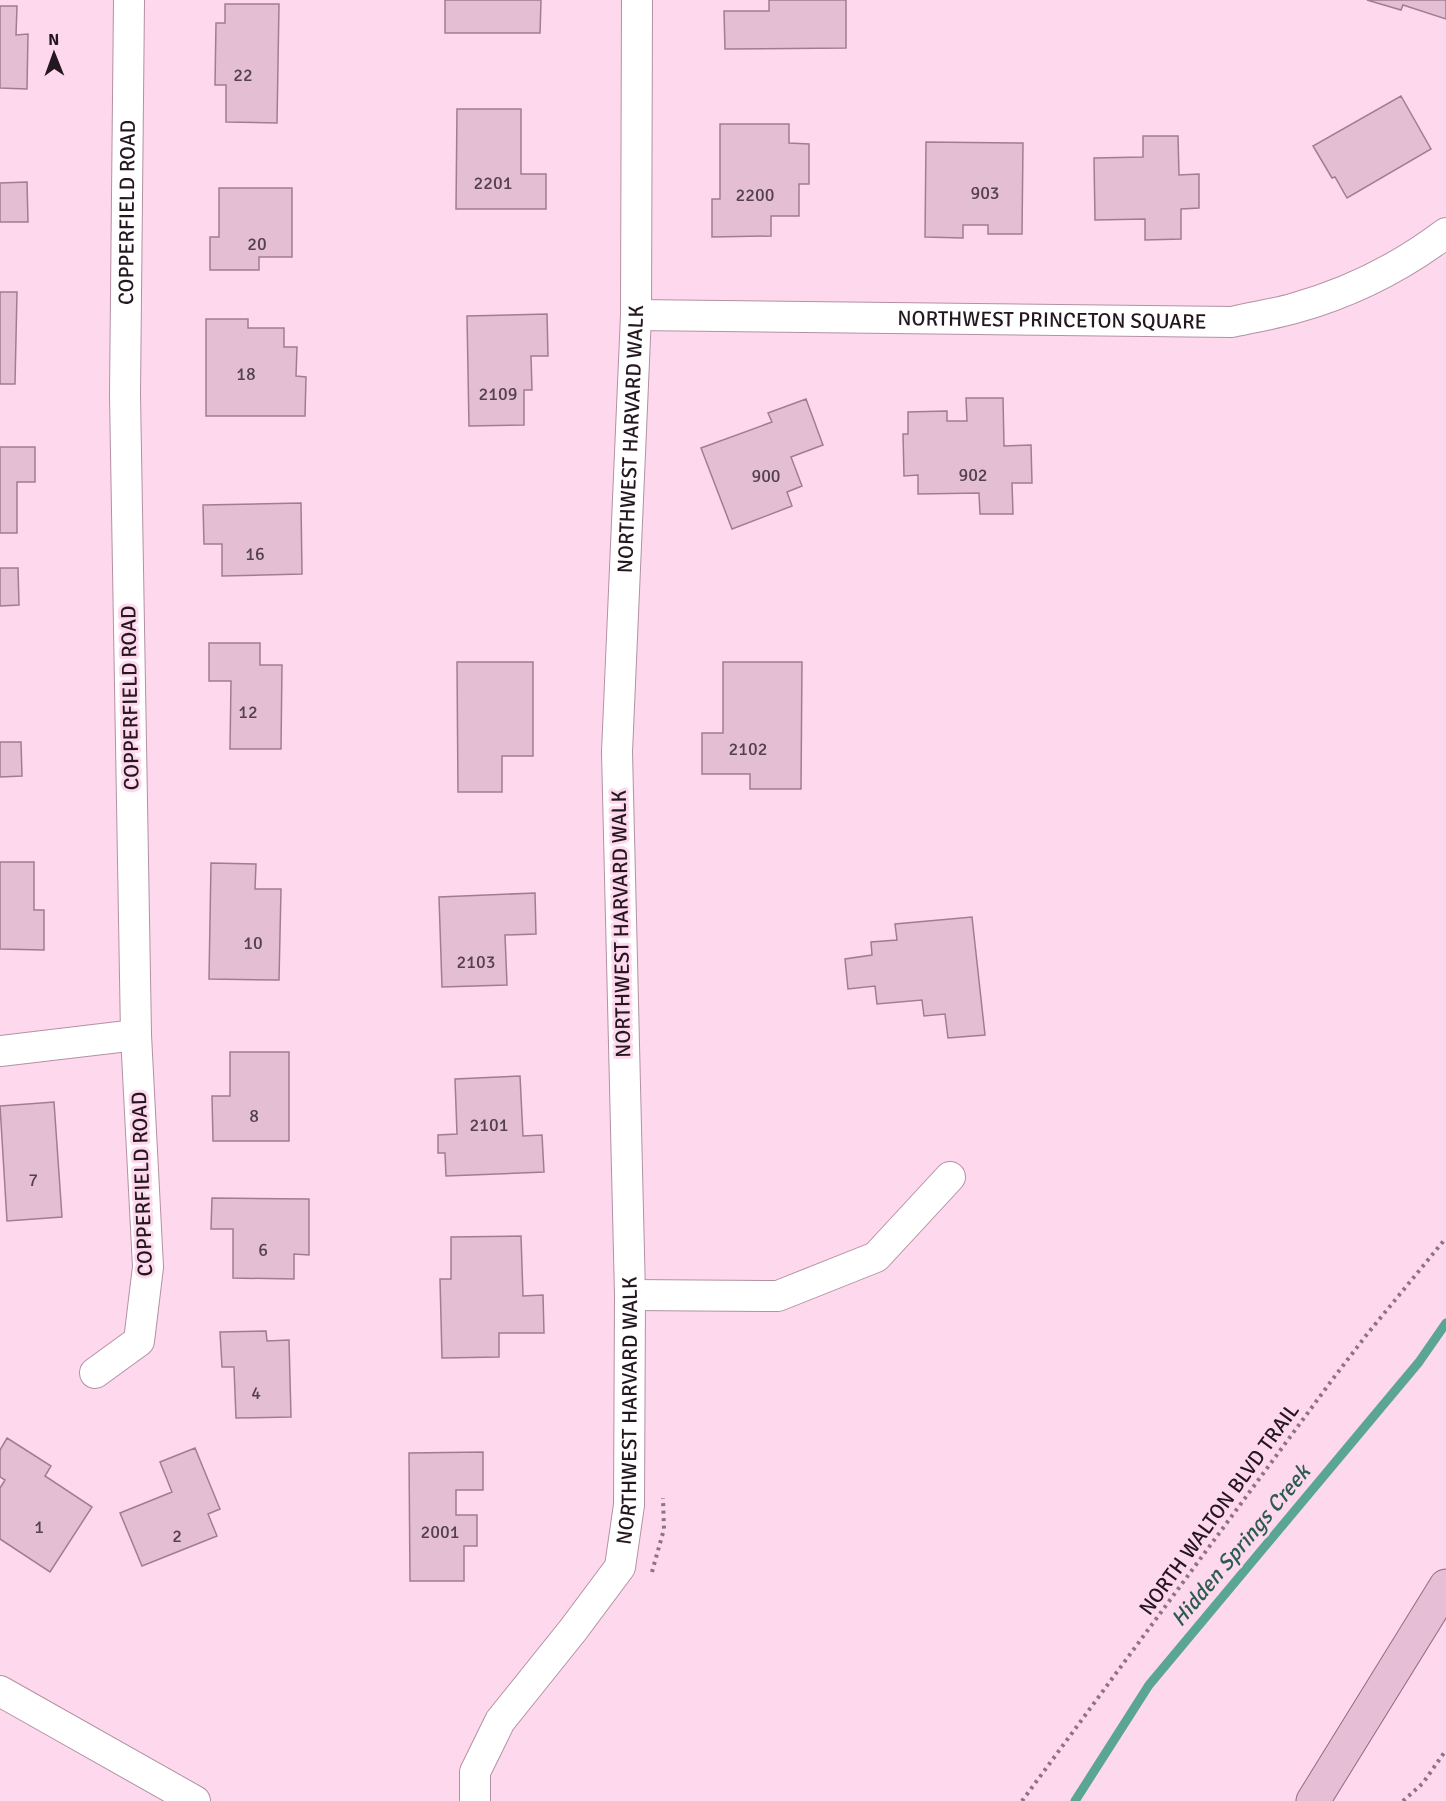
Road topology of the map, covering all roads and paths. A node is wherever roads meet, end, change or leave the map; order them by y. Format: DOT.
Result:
graph roads {
  1 [pos="129,0"];
  2 [pos="637,0"];
  3 [pos="1446,233"];
  4 [pos="636,315"];
  5 [pos="136,1035"];
  6 [pos="0,1051"];
  7 [pos="950,1178"];
  8 [pos="1446,1238"];
  9 [pos="630,1295"];
  10 [pos="95,1373"];
  11 [pos="1446,1586"];
  12 [pos="0,1691"];
  13 [pos="1446,1750"];
  14 [pos="195,1801"];
  15 [pos="475,1801"];
  16 [pos="1022,1801"];
  17 [pos="1313,1801"];
  18 [pos="1403,1801"];
  1 -- 5 [label="street, COPPERFIELD ROAD"];
  2 -- 4 [label="street, NORTHWEST HARVARD WALK"];
  3 -- 4 [label="street, NORTHWEST PRINCETON SQUARE"];
  4 -- 9 [label="street, NORTHWEST HARVARD WALK"];
  5 -- 6 [label="street"];
  5 -- 10 [label="street, COPPERFIELD ROAD"];
  7 -- 9 [label="street"];
  8 -- 16 [label="path, NORTH WALTON BLVD TRAIL"];
  9 -- 15 [label="street, NORTHWEST HARVARD WALK"];
  11 -- 17 [label="main road"];
  12 -- 14 [label="street"];
  13 -- 18 [label="path"];
}
